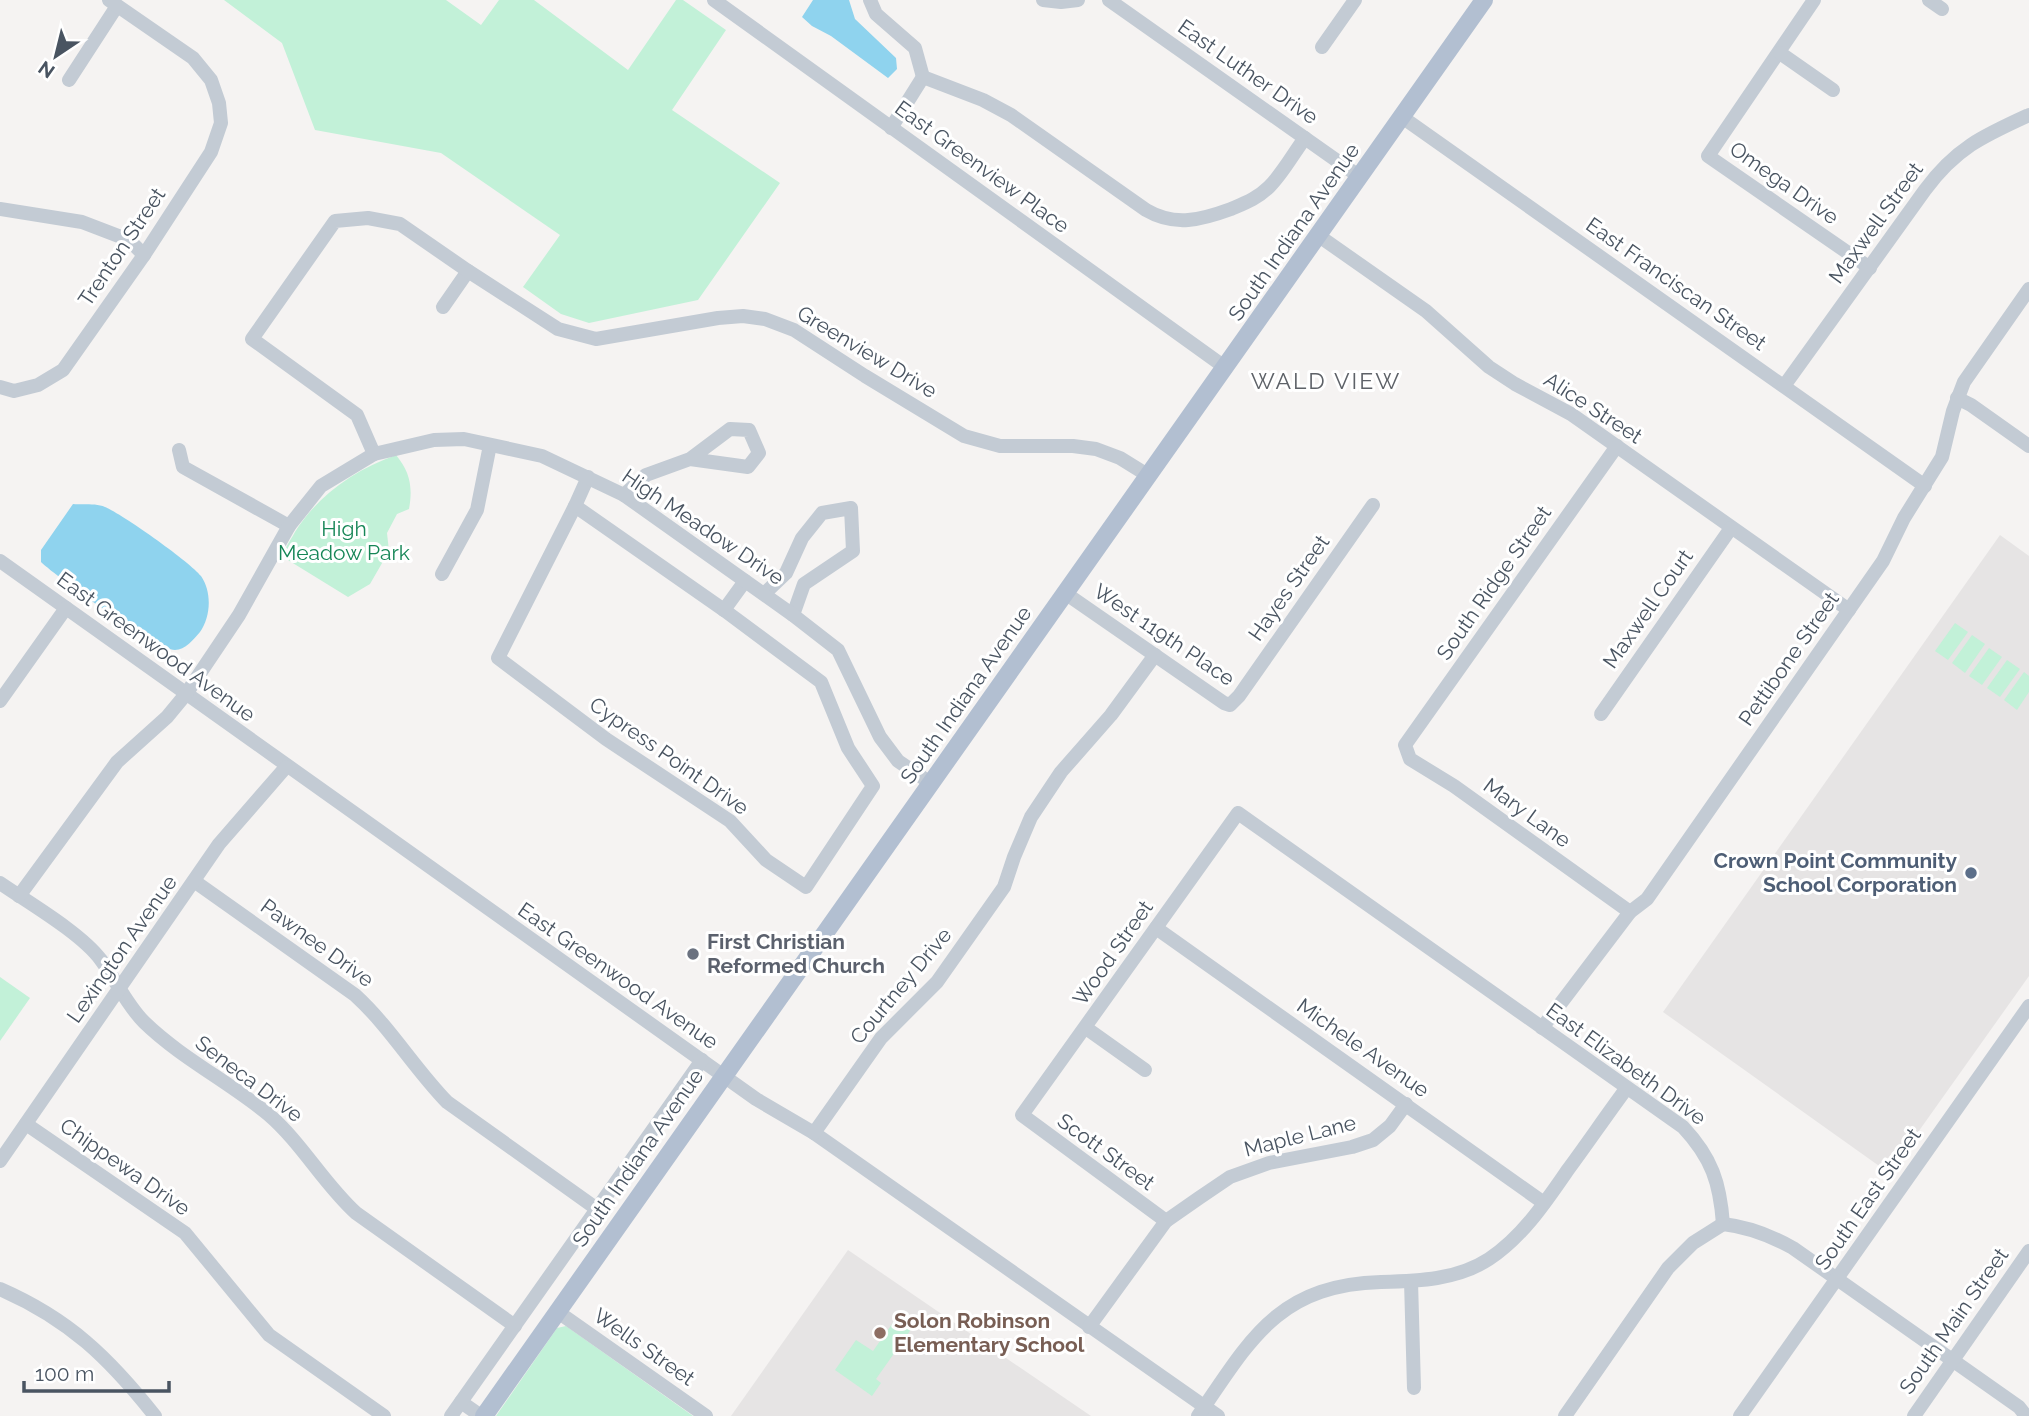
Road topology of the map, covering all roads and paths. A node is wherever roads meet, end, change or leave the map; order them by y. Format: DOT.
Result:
graph roads {
  1 [pos="714,0"];
  2 [pos="870,0"];
  3 [pos="1043,0"];
  4 [pos="1078,0"];
  5 [pos="1111,0"];
  6 [pos="1484,0"];
  7 [pos="1814,0"];
  8 [pos="1929,0"];
  9 [pos="1353,1"];
  10 [pos="113,3"];
  11 [pos="1942,9"];
  12 [pos="1322,47"];
  13 [pos="1780,53"];
  14 [pos="923,77"];
  15 [pos="69,80"];
  16 [pos="1833,90"];
  17 [pos="2029,115"];
  18 [pos="1402,117"];
  19 [pos="891,128"];
  20 [pos="1305,138"];
  21 [pos="1360,177"];
  22 [pos="0,209"];
  23 [pos="1319,236"];
  24 [pos="144,255"];
  25 [pos="1870,268"];
  26 [pos="468,271"];
  27 [pos="2029,289"];
  28 [pos="443,307"];
  29 [pos="1226,368"];
  30 [pos="1784,386"];
  31 [pos="0,387"];
  32 [pos="1957,398"];
  33 [pos="490,444"];
  34 [pos="1617,446"];
  35 [pos="2029,446"];
  36 [pos="179,450"];
  37 [pos="374,454"];
  38 [pos="690,459"];
  39 [pos="1149,476"];
  40 [pos="588,477"];
  41 [pos="1925,486"];
  42 [pos="624,495"];
  43 [pos="1373,505"];
  44 [pos="575,506"];
  45 [pos="289,526"];
  46 [pos="1731,528"];
  47 [pos="0,561"];
  48 [pos="442,574"];
  49 [pos="745,581"];
  50 [pos="764,593"];
  51 [pos="1065,593"];
  52 [pos="66,608"];
  53 [pos="723,610"];
  54 [pos="1849,610"];
  55 [pos="793,615"];
  56 [pos="1155,655"];
  57 [pos="186,694"];
  58 [pos="1239,696"];
  59 [pos="0,701"];
  60 [pos="1601,714"];
  61 [pos="1405,745"];
  62 [pos="286,767"];
  63 [pos="932,784"];
  64 [pos="1238,813"];
  65 [pos="194,881"];
  66 [pos="0,883"];
  67 [pos="19,896"];
  68 [pos="1630,912"];
  69 [pos="1156,928"];
  70 [pos="120,990"];
  71 [pos="2029,1006"];
  72 [pos="1086,1028"];
  73 [pos="1542,1028"];
  74 [pos="702,1060"];
  75 [pos="1145,1070"];
  76 [pos="724,1076"];
  77 [pos="1626,1088"];
  78 [pos="1406,1104"];
  79 [pos="1022,1115"];
  80 [pos="26,1124"];
  81 [pos="814,1133"];
  82 [pos="0,1161"];
  83 [pos="1544,1203"];
  84 [pos="597,1209"];
  85 [pos="1166,1222"];
  86 [pos="1723,1224"];
  87 [pos="2029,1251"];
  88 [pos="1837,1279"];
  89 [pos="1411,1281"];
  90 [pos="0,1289"];
  91 [pos="558,1312"];
  92 [pos="514,1326"];
  93 [pos="1088,1327"];
  94 [pos="1954,1359"];
  95 [pos="1414,1388"];
  96 [pos="461,1402"];
  97 [pos="1201,1411"];
  98 [pos="155,1416"];
  99 [pos="384,1416"];
  100 [pos="451,1416"];
  101 [pos="482,1416"];
  102 [pos="706,1416"];
  103 [pos="1218,1416"];
  104 [pos="1565,1416"];
  105 [pos="1740,1416"];
  106 [pos="1914,1416"];
  107 [pos="2026,1416"];
  1 -- 19 [label="street, East Greenview Place"];
  2 -- 14 [label="street"];
  3 -- 4 [label="street"];
  5 -- 20 [label="street, East Luther Drive"];
  6 -- 18 [label="main road, South Indiana Avenue"];
  7 -- 13 [label="street"];
  8 -- 11 [label="street"];
  9 -- 12 [label="street"];
  10 -- 15 [label="street"];
  10 -- 24 [label="street, Trenton Street"];
  13 -- 16 [label="street"];
  13 -- 25 [label="street, Omega Drive"];
  14 -- 19 [label="street"];
  14 -- 20 [label="street"];
  17 -- 25 [label="street, Maxwell Street"];
  18 -- 21 [label="main road, South Indiana Avenue"];
  18 -- 30 [label="street, East Franciscan Street"];
  19 -- 29 [label="street, East Greenview Place"];
  20 -- 21 [label="street, East Luther Drive"];
  21 -- 23 [label="main road, South Indiana Avenue"];
  22 -- 24 [label="street"];
  23 -- 29 [label="main road, South Indiana Avenue"];
  23 -- 34 [label="street, Alice Street"];
  24 -- 31 [label="street, Trenton Street"];
  25 -- 30 [label="street, Maxwell Street"];
  26 -- 28 [label="street"];
  26 -- 37 [label="street, Greenview Drive"];
  26 -- 39 [label="street, Greenview Drive"];
  27 -- 32 [label="street, Pettibone Street"];
  29 -- 39 [label="main road, South Indiana Avenue"];
  30 -- 41 [label="street, East Franciscan Street"];
  32 -- 35 [label="street"];
  32 -- 41 [label="street, Pettibone Street"];
  33 -- 37 [label="street, High Meadow Drive"];
  33 -- 40 [label="street, High Meadow Drive"];
  33 -- 48 [label="street"];
  34 -- 46 [label="street, Alice Street"];
  34 -- 61 [label="street, South Ridge Street"];
  36 -- 45 [label="street"];
  37 -- 45 [label="street, High Meadow Drive"];
  38 -- 42 [label="street"];
  39 -- 51 [label="main road, South Indiana Avenue"];
  40 -- 42 [label="street, High Meadow Drive"];
  40 -- 44 [label="street"];
  41 -- 54 [label="street, Pettibone Street"];
  42 -- 49 [label="street, High Meadow Drive"];
  43 -- 58 [label="street, Hayes Street"];
  44 -- 53 [label="street, Cypress Point Drive"];
  44 -- 53 [label="street, Cypress Point Drive"];
  45 -- 57 [label="street, High Meadow Drive"];
  46 -- 54 [label="street, Alice Street"];
  46 -- 60 [label="street, Maxwell Court"];
  47 -- 52 [label="street, East Greenwood Avenue"];
  49 -- 50 [label="street, High Meadow Drive"];
  49 -- 53 [label="street"];
  50 -- 55 [label="street, High Meadow Drive"];
  50 -- 55 [label="street"];
  51 -- 56 [label="street, West 119th Place"];
  51 -- 63 [label="main road, South Indiana Avenue"];
  52 -- 57 [label="street, East Greenwood Avenue"];
  52 -- 59 [label="street"];
  54 -- 68 [label="street, Pettibone Street"];
  55 -- 63 [label="street, High Meadow Drive"];
  56 -- 58 [label="street, West 119th Place"];
  56 -- 81 [label="street, Courtney Drive"];
  57 -- 62 [label="street, East Greenwood Avenue"];
  57 -- 67 [label="street, High Meadow Drive"];
  61 -- 68 [label="street, Mary Lane"];
  62 -- 65 [label="street, Lexington Avenue"];
  62 -- 74 [label="street, East Greenwood Avenue"];
  63 -- 76 [label="main road, South Indiana Avenue"];
  64 -- 69 [label="street, Wood Street"];
  64 -- 73 [label="street, East Elizabeth Drive"];
  65 -- 70 [label="street, Lexington Avenue"];
  65 -- 84 [label="street, Pawnee Drive"];
  66 -- 67 [label="street, Seneca Drive"];
  67 -- 70 [label="street, Seneca Drive"];
  68 -- 73 [label="street, Pettibone Street"];
  69 -- 72 [label="street, Wood Street"];
  69 -- 78 [label="street, Michele Avenue"];
  70 -- 80 [label="street, Lexington Avenue"];
  70 -- 92 [label="street, Seneca Drive"];
  71 -- 88 [label="street, South East Street"];
  72 -- 75 [label="street"];
  72 -- 79 [label="street, Wood Street"];
  73 -- 77 [label="street, East Elizabeth Drive"];
  74 -- 76 [label="street, East Greenwood Avenue"];
  74 -- 84 [label="street"];
  76 -- 81 [label="street, East Greenwood Avenue"];
  76 -- 91 [label="main road, South Indiana Avenue"];
  77 -- 83 [label="street"];
  77 -- 86 [label="street, East Elizabeth Drive"];
  78 -- 83 [label="street, Michele Avenue"];
  78 -- 85 [label="street, Maple Lane"];
  79 -- 85 [label="street, Scott Street"];
  80 -- 82 [label="street, Lexington Avenue"];
  80 -- 99 [label="street, Chippewa Drive"];
  81 -- 93 [label="street, East Greenwood Avenue"];
  83 -- 89 [label="street"];
  84 -- 92 [label="street"];
  85 -- 93 [label="street, Maple Lane"];
  86 -- 88 [label="street"];
  86 -- 104 [label="street"];
  87 -- 94 [label="street, South Main Street"];
  88 -- 94 [label="street"];
  88 -- 105 [label="street, South East Street"];
  89 -- 95 [label="street"];
  89 -- 97 [label="street"];
  90 -- 98 [label="street"];
  91 -- 101 [label="main road, South Indiana Avenue"];
  91 -- 102 [label="street, Wells Street"];
  92 -- 96 [label="street"];
  93 -- 97 [label="street, East Greenwood Avenue"];
  94 -- 106 [label="street, South Main Street"];
  94 -- 107 [label="street"];
  96 -- 100 [label="street"];
  96 -- 101 [label="street"];
  97 -- 103 [label="street, East Greenwood Avenue"];
}
